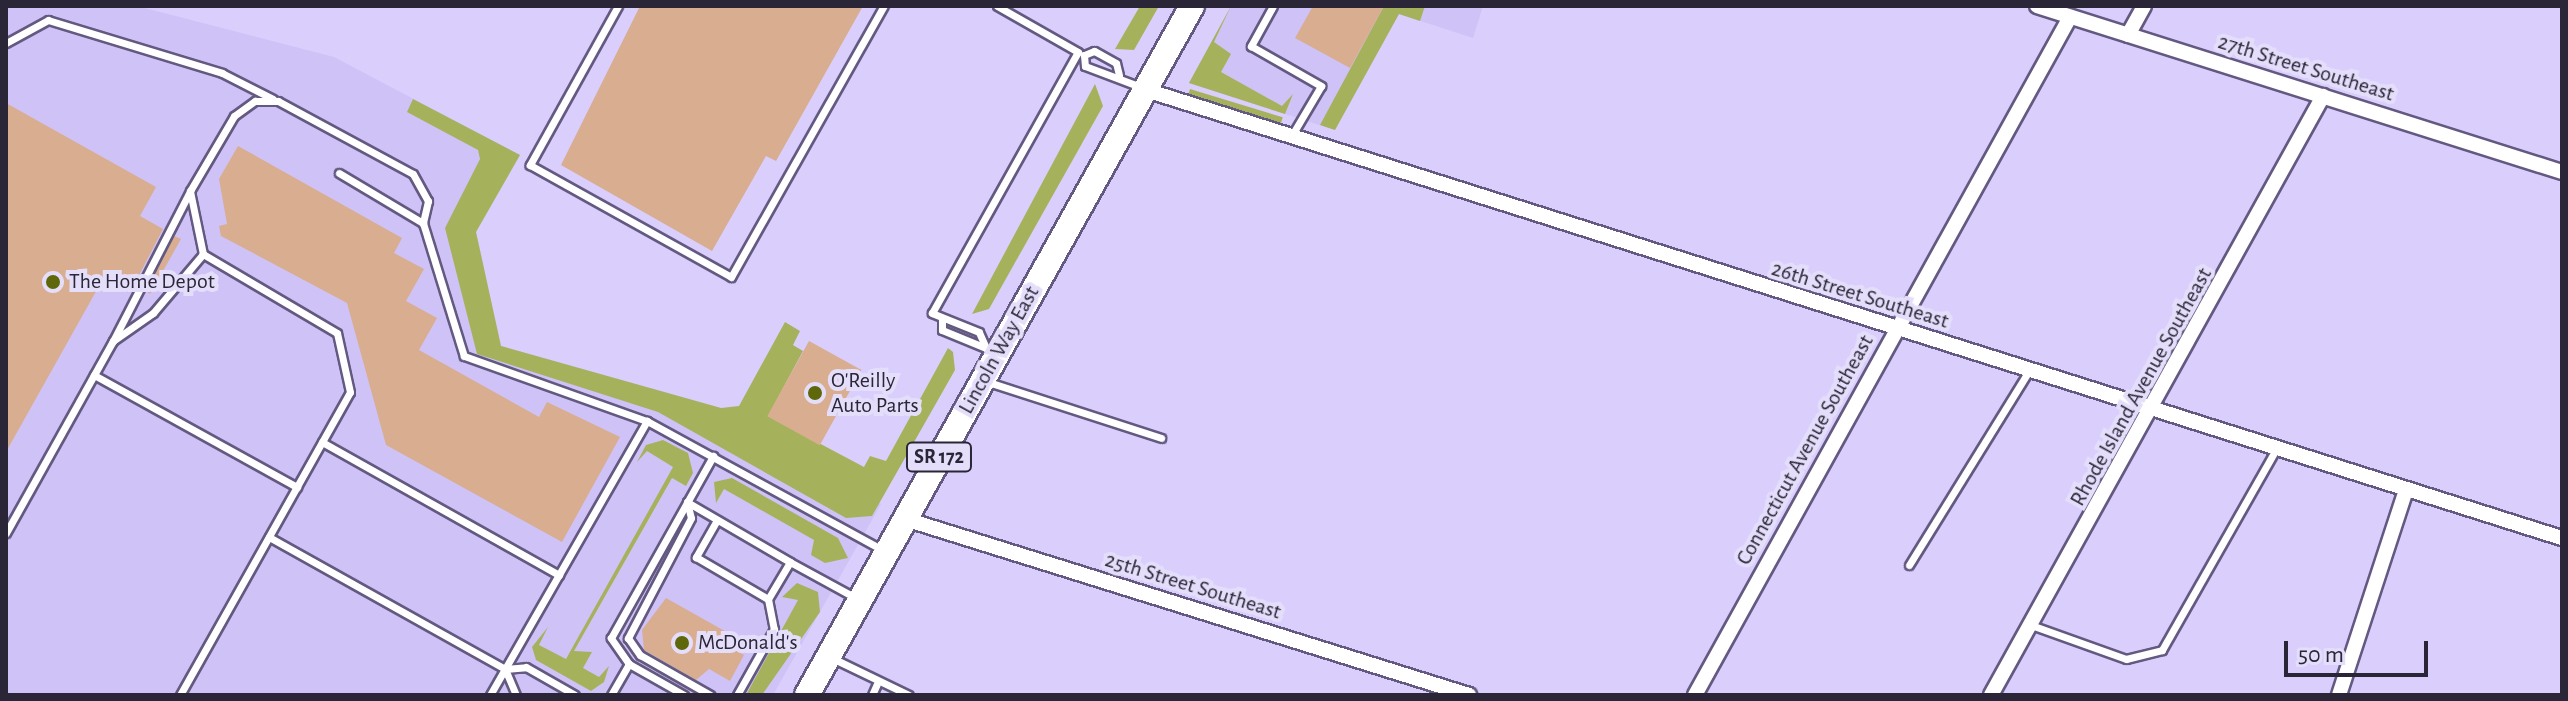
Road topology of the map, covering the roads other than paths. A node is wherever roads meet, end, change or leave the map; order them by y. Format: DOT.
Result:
graph roads {
  1 [pos="618,6"];
  2 [pos="884,6"];
  3 [pos="997,6"];
  4 [pos="1192,6"];
  5 [pos="1273,6"];
  6 [pos="2037,6"];
  7 [pos="2144,6"];
  8 [pos="2070,17"];
  9 [pos="2128,35"];
  10 [pos="6,43"];
  11 [pos="1081,53"];
  12 [pos="1119,75"];
  13 [pos="1146,90"];
  14 [pos="2323,96"];
  15 [pos="278,101"];
  16 [pos="1289,140"];
  17 [pos="2562,172"];
  18 [pos="339,173"];
  19 [pos="190,191"];
  20 [pos="423,223"];
  21 [pos="203,254"];
  22 [pos="942,319"];
  23 [pos="1897,328"];
  24 [pos="113,341"];
  25 [pos="991,351"];
  26 [pos="2028,372"];
  27 [pos="94,375"];
  28 [pos="983,380"];
  29 [pos="2152,410"];
  30 [pos="647,421"];
  31 [pos="1161,438"];
  32 [pos="322,442"];
  33 [pos="2276,449"];
  34 [pos="713,456"];
  35 [pos="297,487"];
  36 [pos="2406,490"];
  37 [pos="687,502"];
  38 [pos="905,519"];
  39 [pos="717,520"];
  40 [pos="6,533"];
  41 [pos="269,537"];
  42 [pos="2562,538"];
  43 [pos="886,552"];
  44 [pos="790,562"];
  45 [pos="1909,565"];
  46 [pos="559,575"];
  47 [pos="768,599"];
  48 [pos="860,600"];
  49 [pos="2031,625"];
  50 [pos="829,657"];
  51 [pos="629,664"];
  52 [pos="505,669"];
  53 [pos="877,684"];
  54 [pos="180,695"];
  55 [pos="490,695"];
  56 [pos="516,695"];
  57 [pos="575,695"];
  58 [pos="611,695"];
  59 [pos="684,695"];
  60 [pos="710,695"];
  61 [pos="737,695"];
  62 [pos="807,695"];
  63 [pos="872,695"];
  64 [pos="909,695"];
  65 [pos="1469,695"];
  66 [pos="1695,695"];
  67 [pos="1991,695"];
  68 [pos="2339,695"];
  1 -- 2 [label="lane"];
  3 -- 11 [label="lane"];
  4 -- 13 [label="main road, Lincoln Way East / SR 172"];
  5 -- 16 [label="lane"];
  6 -- 8 [label="street, 27th Street Southeast"];
  7 -- 9 [label="street"];
  8 -- 9 [label="street, 27th Street Southeast"];
  8 -- 23 [label="street, Connecticut Avenue Southeast"];
  9 -- 14 [label="street, 27th Street Southeast"];
  10 -- 15 [label="lane"];
  11 -- 12 [label="lane"];
  11 -- 12 [label="lane"];
  11 -- 22 [label="lane"];
  12 -- 13 [label="lane"];
  13 -- 16 [label="street, 26th Street Southeast"];
  13 -- 25 [label="main road, Lincoln Way East / SR 172"];
  14 -- 17 [label="street, 27th Street Southeast"];
  14 -- 29 [label="street, Rhode Island Avenue Southeast"];
  15 -- 19 [label="lane"];
  15 -- 20 [label="lane"];
  16 -- 23 [label="street, 26th Street Southeast"];
  18 -- 20 [label="lane"];
  19 -- 21 [label="lane"];
  19 -- 24 [label="lane"];
  20 -- 30 [label="lane"];
  21 -- 24 [label="lane"];
  21 -- 32 [label="lane"];
  22 -- 25 [label="lane"];
  22 -- 25 [label="lane"];
  23 -- 26 [label="street, 26th Street Southeast"];
  23 -- 66 [label="street, Connecticut Avenue Southeast"];
  24 -- 27 [label="lane"];
  25 -- 28 [label="main road, Lincoln Way East / SR 172"];
  26 -- 29 [label="street, 26th Street Southeast"];
  26 -- 45 [label="lane"];
  27 -- 35 [label="lane"];
  27 -- 40 [label="lane"];
  28 -- 31 [label="lane"];
  28 -- 38 [label="main road, Lincoln Way East / SR 172"];
  29 -- 33 [label="street, 26th Street Southeast"];
  29 -- 49 [label="street, Rhode Island Avenue Southeast"];
  30 -- 34 [label="lane"];
  30 -- 46 [label="lane"];
  32 -- 35 [label="lane"];
  32 -- 46 [label="lane"];
  33 -- 36 [label="street, 26th Street Southeast"];
  33 -- 49 [label="lane"];
  34 -- 37 [label="lane"];
  34 -- 43 [label="lane"];
  35 -- 41 [label="lane"];
  36 -- 42 [label="street, 26th Street Southeast"];
  36 -- 68 [label="street"];
  37 -- 39 [label="lane"];
  37 -- 51 [label="lane"];
  37 -- 60 [label="lane"];
  38 -- 43 [label="main road, Lincoln Way East / SR 172"];
  38 -- 65 [label="street, 25th Street Southeast"];
  39 -- 44 [label="lane"];
  39 -- 47 [label="lane"];
  41 -- 52 [label="lane"];
  41 -- 54 [label="lane"];
  43 -- 48 [label="main road, Lincoln Way East / SR 172"];
  44 -- 47 [label="lane"];
  44 -- 48 [label="lane"];
  46 -- 52 [label="lane"];
  47 -- 61 [label="lane"];
  48 -- 50 [label="main road, Lincoln Way East / SR 172"];
  49 -- 67 [label="street, Rhode Island Avenue Southeast"];
  50 -- 53 [label="lane"];
  50 -- 62 [label="main road, Lincoln Way East / SR 172"];
  51 -- 58 [label="lane"];
  51 -- 59 [label="lane"];
  52 -- 55 [label="lane"];
  52 -- 56 [label="lane"];
  52 -- 57 [label="lane"];
  53 -- 63 [label="lane"];
  53 -- 64 [label="lane"];
}
